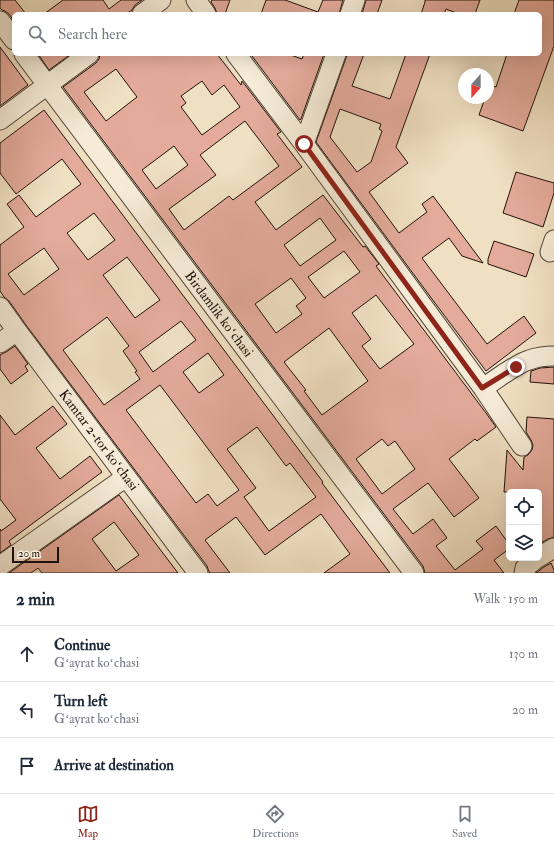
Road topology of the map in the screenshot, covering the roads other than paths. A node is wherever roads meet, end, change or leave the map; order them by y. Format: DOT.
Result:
graph roads {
  1 [pos="161,0"];
  2 [pos="355,0"];
  3 [pos="145,12"];
  4 [pos="351,12"];
  5 [pos="0,21"];
  6 [pos="12,37"];
  7 [pos="26,56"];
  8 [pos="86,56"];
  9 [pos="238,56"];
  10 [pos="335,56"];
  11 [pos="48,85"];
  12 [pos="0,120"];
  13 [pos="304,144"];
  14 [pos="0,307"];
  15 [pos="17,331"];
  16 [pos="0,343"];
  17 [pos="554,356"];
  18 [pos="482,388"];
  19 [pos="522,446"];
  20 [pos="126,477"];
  21 [pos="554,548"];
  22 [pos="542,555"];
  23 [pos="533,561"];
  24 [pos="0,566"];
  25 [pos="198,573"];
  26 [pos="414,573"];
  27 [pos="524,573"];
  1 -- 3 [label="street"];
  2 -- 4 [label="street"];
  5 -- 6 [label="street"];
  7 -- 11 [label="street, Birdamlik koʻchasi"];
  8 -- 11 [label="street"];
  9 -- 13 [label="street"];
  10 -- 13 [label="street"];
  11 -- 12 [label="street"];
  11 -- 26 [label="street, Birdamlik koʻchasi"];
  13 -- 18 [label="street"];
  14 -- 15 [label="street, Kamtar 2-tor koʻchasi"];
  15 -- 16 [label="street"];
  15 -- 20 [label="street, Kamtar 2-tor koʻchasi"];
  17 -- 18 [label="street"];
  18 -- 19 [label="street"];
  20 -- 24 [label="street"];
  20 -- 25 [label="street, Kamtar 2-tor koʻchasi"];
  21 -- 22 [label="street"];
  23 -- 27 [label="street"];
}
